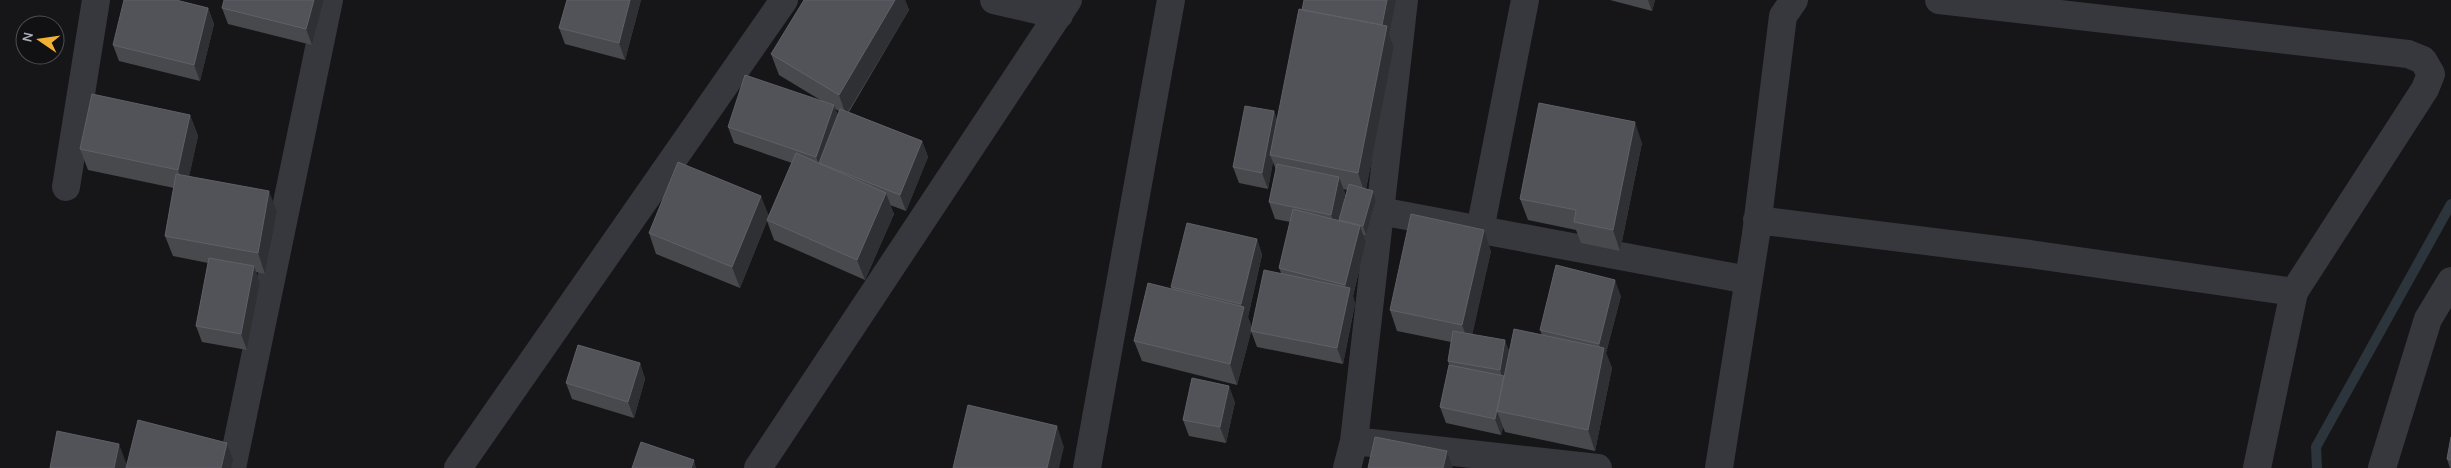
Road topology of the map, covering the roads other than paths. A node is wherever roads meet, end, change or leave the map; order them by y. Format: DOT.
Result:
graph roads {
  1 [pos="329,0"];
  2 [pos="784,0"];
  3 [pos="994,0"];
  4 [pos="1170,0"];
  5 [pos="1404,0"];
  6 [pos="1525,0"];
  7 [pos="1794,0"];
  8 [pos="1939,0"];
  9 [pos="93,1"];
  10 [pos="1064,7"];
  11 [pos="66,187"];
  12 [pos="1380,211"];
  13 [pos="1758,220"];
  14 [pos="1480,230"];
  15 [pos="1748,280"];
  16 [pos="2451,281"];
  17 [pos="2294,292"];
  18 [pos="1354,441"];
  19 [pos="232,468"];
  20 [pos="458,468"];
  21 [pos="758,468"];
  22 [pos="1087,468"];
  23 [pos="1347,468"];
  24 [pos="1598,468"];
  25 [pos="1719,468"];
  26 [pos="2257,468"];
  27 [pos="2382,468"];
  1 -- 19 [label="street"];
  2 -- 20 [label="street"];
  3 -- 10 [label="street"];
  4 -- 22 [label="street"];
  5 -- 12 [label="street"];
  6 -- 14 [label="street"];
  7 -- 13 [label="street"];
  8 -- 17 [label="street"];
  9 -- 11 [label="street"];
  10 -- 21 [label="street"];
  12 -- 14 [label="street"];
  12 -- 18 [label="street"];
  13 -- 15 [label="street"];
  13 -- 17 [label="street"];
  14 -- 15 [label="street"];
  15 -- 25 [label="street"];
  16 -- 27 [label="street"];
  17 -- 26 [label="street"];
  18 -- 23 [label="street"];
  18 -- 24 [label="street"];
}
